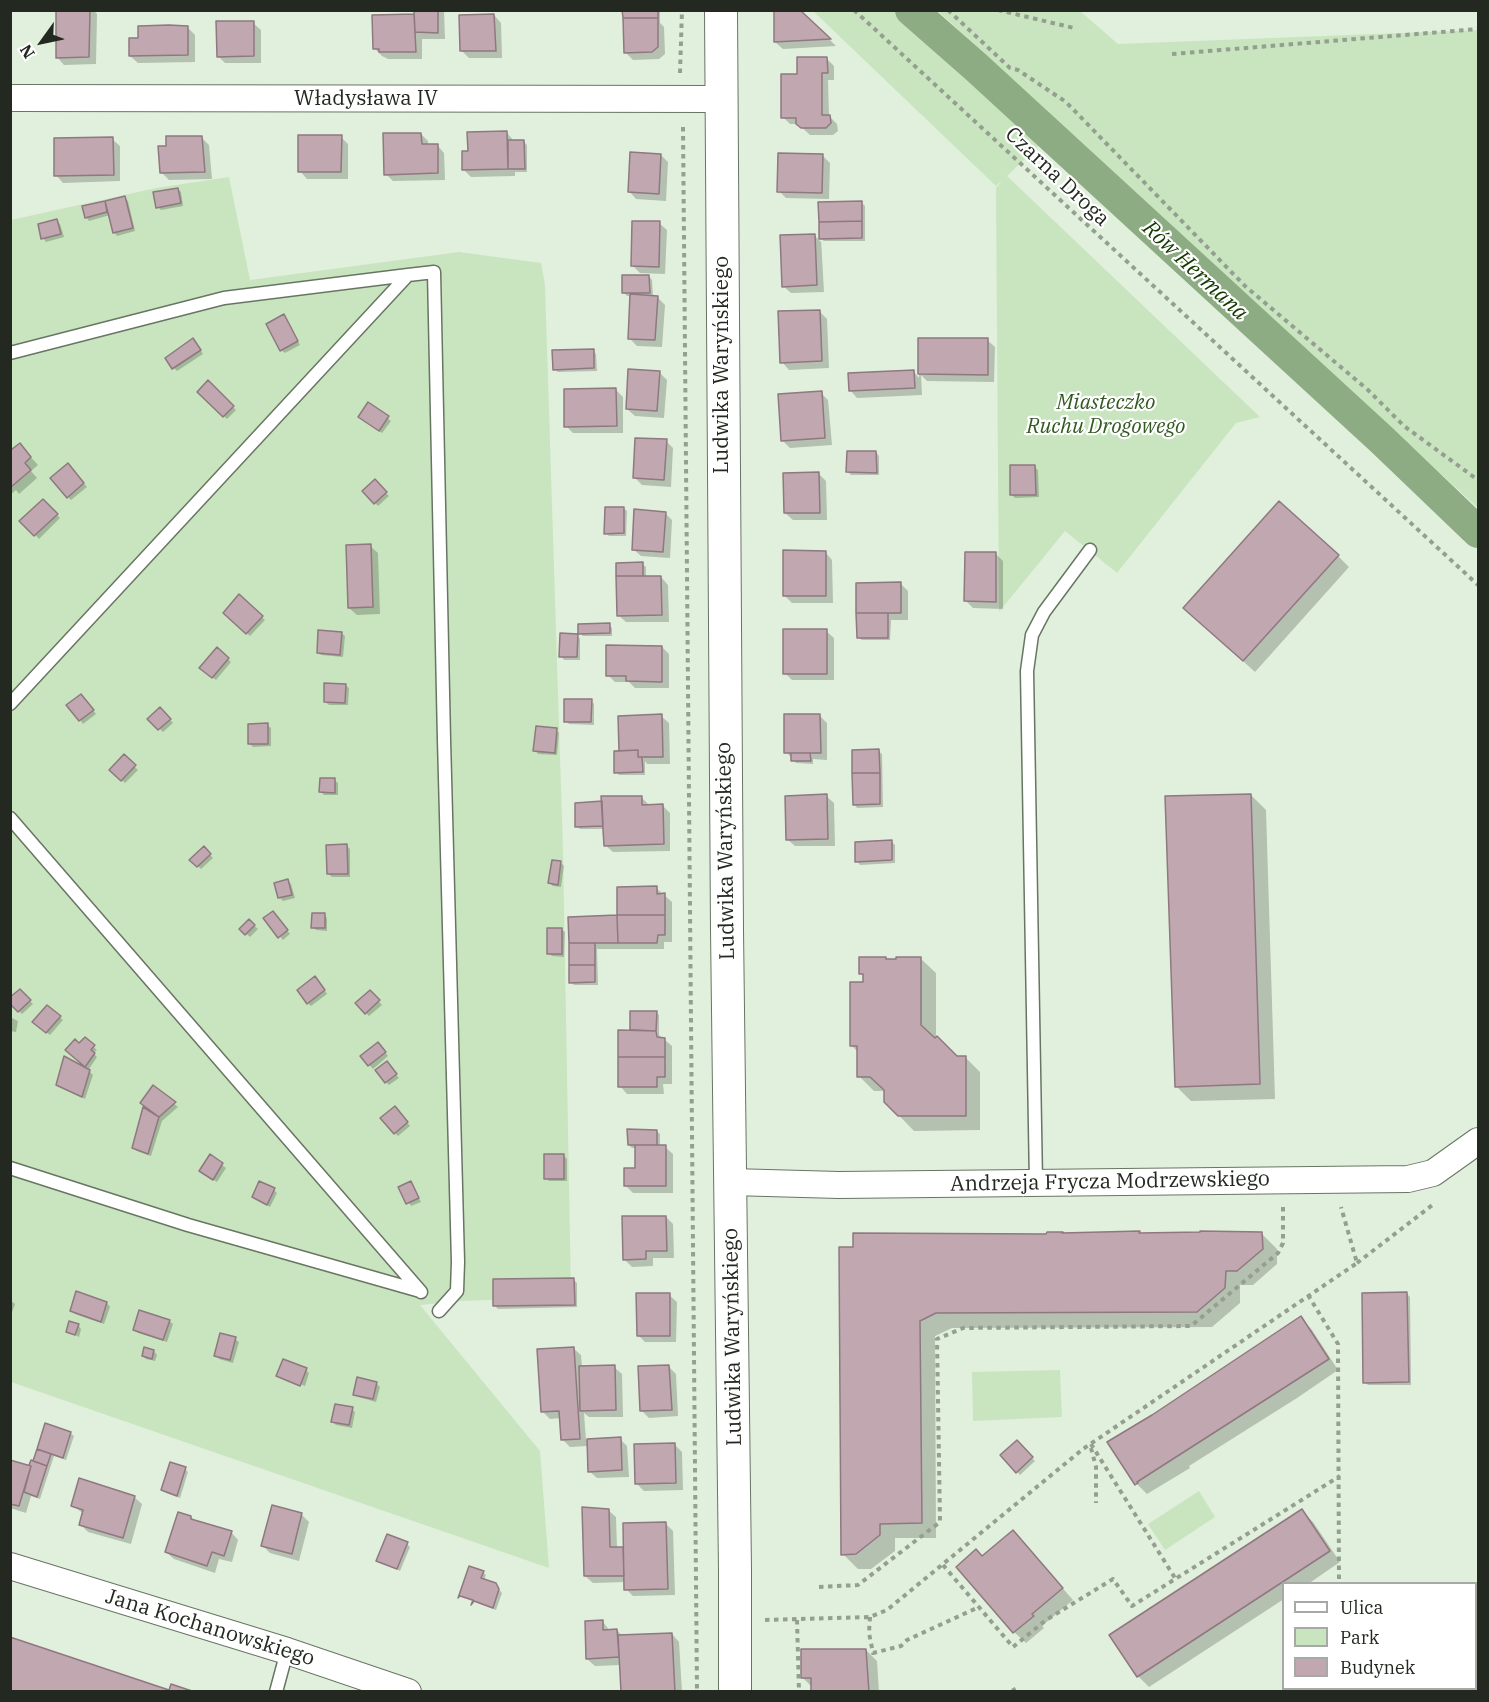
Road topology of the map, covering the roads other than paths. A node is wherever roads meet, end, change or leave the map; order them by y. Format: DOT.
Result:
graph roads {
  1 [pos="721,10"];
  2 [pos="10,98"];
  3 [pos="721,99"];
  4 [pos="408,274"];
  5 [pos="10,353"];
  6 [pos="1090,550"];
  7 [pos="10,704"];
  8 [pos="10,818"];
  9 [pos="1479,1141"];
  10 [pos="10,1168"];
  11 [pos="731,1182"];
  12 [pos="1036,1183"];
  13 [pos="439,1311"];
  14 [pos="10,1566"];
  15 [pos="287,1651"];
  16 [pos="276,1692"];
  17 [pos="408,1692"];
  18 [pos="735,1692"];
  1 -- 3 [label="street, Ludwika Waryńskiego"];
  2 -- 3 [label="street, Władysława IV"];
  3 -- 11 [label="street, Ludwika Waryńskiego"];
  4 -- 5 [label="lane"];
  4 -- 7 [label="lane"];
  4 -- 13 [label="lane"];
  6 -- 12 [label="lane"];
  8 -- 10 [label="lane"];
  9 -- 12 [label="street, Andrzeja Frycza Modrzewskiego"];
  11 -- 12 [label="street, Andrzeja Frycza Modrzewskiego"];
  11 -- 18 [label="street, Ludwika Waryńskiego"];
  14 -- 15 [label="street, Jana Kochanowskiego"];
  15 -- 16 [label="lane"];
  15 -- 17 [label="street, Jana Kochanowskiego"];
}
